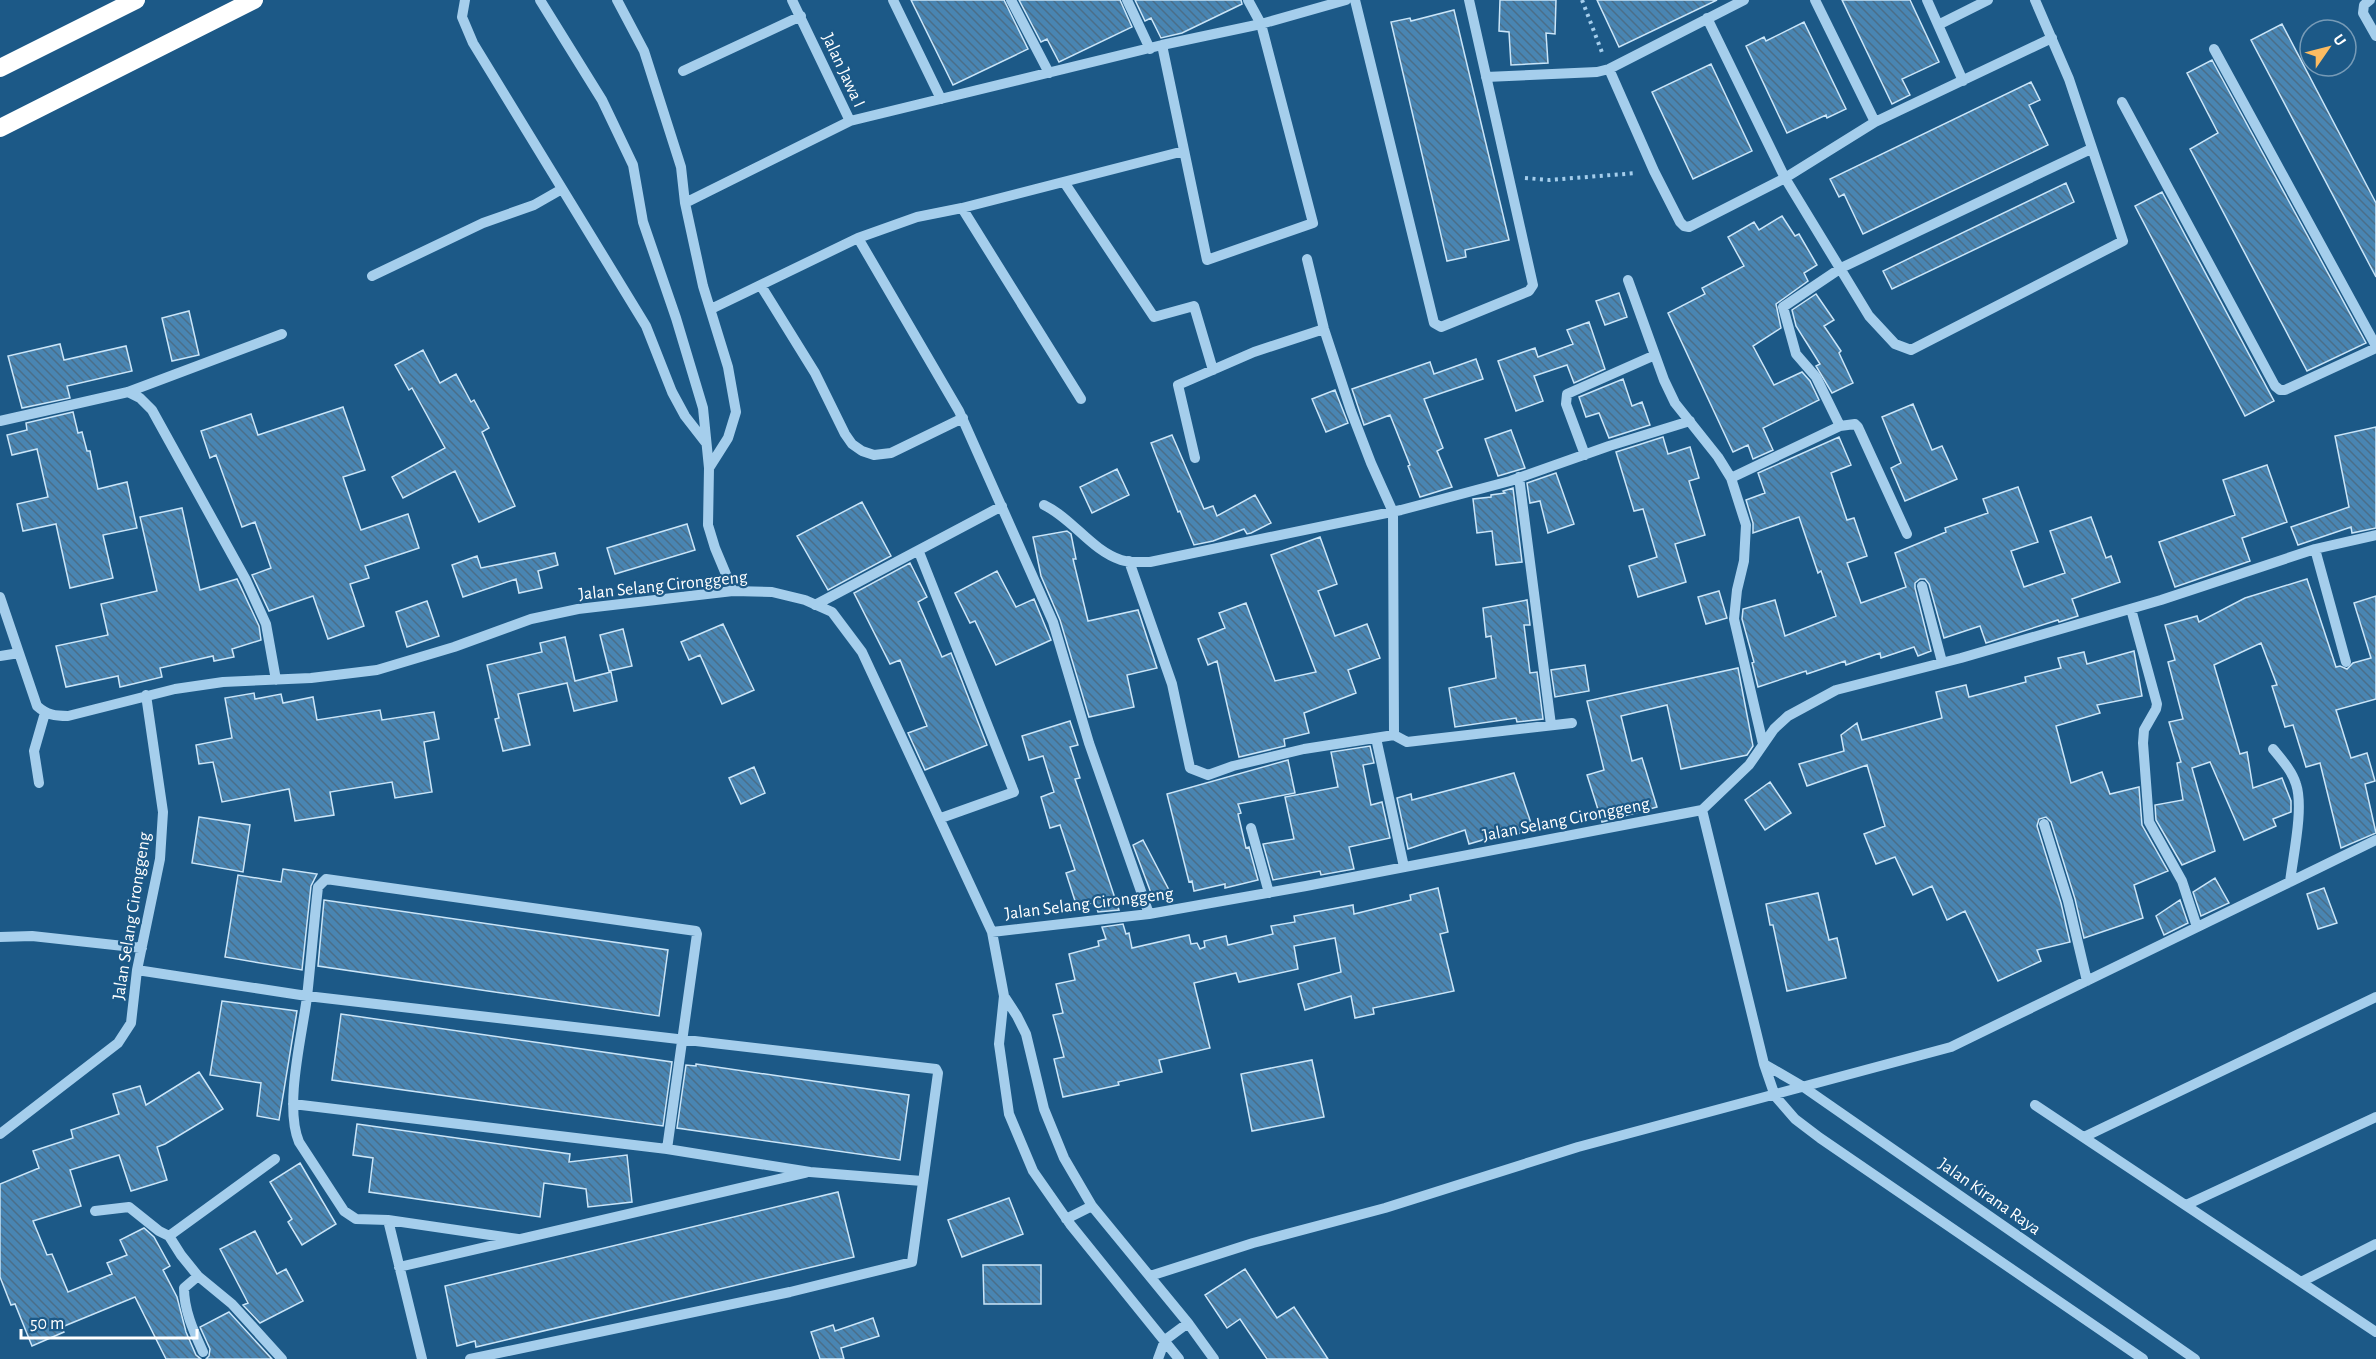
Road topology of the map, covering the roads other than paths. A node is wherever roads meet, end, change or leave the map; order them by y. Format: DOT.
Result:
graph roads {
  1 [pos="136,0"];
  2 [pos="254,0"];
  3 [pos="465,0"];
  4 [pos="540,0"];
  5 [pos="617,0"];
  6 [pos="792,0"];
  7 [pos="893,0"];
  8 [pos="1011,0"];
  9 [pos="1127,0"];
  10 [pos="1248,0"];
  11 [pos="1346,0"];
  12 [pos="1355,0"];
  13 [pos="1469,0"];
  14 [pos="1744,0"];
  15 [pos="1815,0"];
  16 [pos="1927,0"];
  17 [pos="1988,0"];
  18 [pos="2035,0"];
  19 [pos="2370,0"];
  20 [pos="801,16"];
  21 [pos="1707,18"];
  22 [pos="1261,24"];
  23 [pos="1938,25"];
  24 [pos="2376,36"];
  25 [pos="2052,38"];
  26 [pos="1162,45"];
  27 [pos="1150,49"];
  28 [pos="2214,49"];
  29 [pos="0,68"];
  30 [pos="1609,69"];
  31 [pos="683,71"];
  32 [pos="1049,73"];
  33 [pos="1486,77"];
  34 [pos="1963,81"];
  35 [pos="941,99"];
  36 [pos="2122,102"];
  37 [pos="850,121"];
  38 [pos="1875,122"];
  39 [pos="0,128"];
  40 [pos="2091,149"];
  41 [pos="1184,151"];
  42 [pos="1785,178"];
  43 [pos="1064,182"];
  44 [pos="562,189"];
  45 [pos="685,203"];
  46 [pos="962,208"];
  47 [pos="858,238"];
  48 [pos="1307,260"];
  49 [pos="1841,268"];
  50 [pos="372,276"];
  51 [pos="1628,280"];
  52 [pos="761,286"];
  53 [pos="711,309"];
  54 [pos="1324,329"];
  55 [pos="282,334"];
  56 [pos="2376,347"];
  57 [pos="1655,355"];
  58 [pos="1213,370"];
  59 [pos="128,392"];
  60 [pos="1081,399"];
  61 [pos="963,418"];
  62 [pos="0,421"];
  63 [pos="1690,421"];
  64 [pos="1840,426"];
  65 [pos="706,444"];
  66 [pos="1585,454"];
  67 [pos="1195,458"];
  68 [pos="709,468"];
  69 [pos="1519,477"];
  70 [pos="1731,478"];
  71 [pos="1044,505"];
  72 [pos="1002,506"];
  73 [pos="1393,512"];
  74 [pos="1907,534"];
  75 [pos="2376,535"];
  76 [pos="2314,549"];
  77 [pos="918,552"];
  78 [pos="1129,561"];
  79 [pos="1922,586"];
  80 [pos="734,591"];
  81 [pos="0,597"];
  82 [pos="815,605"];
  83 [pos="2130,609"];
  84 [pos="19,653"];
  85 [pos="0,656"];
  86 [pos="1942,662"];
  87 [pos="2346,662"];
  88 [pos="276,680"];
  89 [pos="146,696"];
  90 [pos="45,713"];
  91 [pos="1572,723"];
  92 [pos="1551,725"];
  93 [pos="1394,735"];
  94 [pos="1376,738"];
  95 [pos="1763,744"];
  96 [pos="2273,749"];
  97 [pos="39,783"];
  98 [pos="1702,810"];
  99 [pos="940,818"];
  100 [pos="2044,824"];
  101 [pos="1251,828"];
  102 [pos="2376,840"];
  103 [pos="1404,867"];
  104 [pos="2290,882"];
  105 [pos="1269,893"];
  106 [pos="1149,914"];
  107 [pos="2197,927"];
  108 [pos="992,932"];
  109 [pos="0,937"];
  110 [pos="142,948"];
  111 [pos="138,970"];
  112 [pos="2087,981"];
  113 [pos="307,996"];
  114 [pos="1004,996"];
  115 [pos="2376,997"];
  116 [pos="681,1038"];
  117 [pos="1764,1064"];
  118 [pos="1802,1086"];
  119 [pos="1775,1096"];
  120 [pos="293,1104"];
  121 [pos="2035,1105"];
  122 [pos="2376,1117"];
  123 [pos="0,1134"];
  124 [pos="2084,1137"];
  125 [pos="667,1149"];
  126 [pos="274,1159"];
  127 [pos="810,1172"];
  128 [pos="922,1180"];
  129 [pos="2186,1205"];
  130 [pos="1092,1206"];
  131 [pos="95,1211"];
  132 [pos="1066,1219"];
  133 [pos="388,1220"];
  134 [pos="169,1236"];
  135 [pos="518,1239"];
  136 [pos="2376,1244"];
  137 [pos="399,1267"];
  138 [pos="198,1276"];
  139 [pos="1150,1276"];
  140 [pos="2301,1282"];
  141 [pos="1188,1323"];
  142 [pos="2376,1332"];
  143 [pos="1165,1340"];
  144 [pos="203,1352"];
  145 [pos="282,1359"];
  146 [pos="422,1359"];
  147 [pos="470,1359"];
  148 [pos="1158,1359"];
  149 [pos="1179,1359"];
  150 [pos="1214,1359"];
  151 [pos="2143,1359"];
  152 [pos="2195,1359"];
  1 -- 29 [label="highway"];
  2 -- 39 [label="highway"];
  3 -- 44 [label="street"];
  4 -- 65 [label="street"];
  5 -- 45 [label="street"];
  6 -- 20 [label="street, Jalan Jawa I"];
  7 -- 35 [label="street"];
  8 -- 32 [label="street"];
  9 -- 27 [label="street"];
  10 -- 22 [label="street"];
  11 -- 22 [label="street"];
  12 -- 33 [label="street"];
  13 -- 33 [label="street"];
  14 -- 21 [label="street"];
  15 -- 38 [label="street"];
  16 -- 23 [label="street"];
  17 -- 23 [label="street"];
  18 -- 25 [label="street"];
  19 -- 24 [label="street"];
  20 -- 31 [label="street"];
  20 -- 37 [label="street, Jalan Jawa I"];
  21 -- 30 [label="street"];
  21 -- 42 [label="street"];
  22 -- 26 [label="street"];
  22 -- 41 [label="street"];
  23 -- 34 [label="street"];
  25 -- 34 [label="street"];
  25 -- 40 [label="street"];
  26 -- 27 [label="street"];
  26 -- 41 [label="street"];
  27 -- 32 [label="street"];
  28 -- 56 [label="street"];
  30 -- 33 [label="street"];
  30 -- 42 [label="street"];
  32 -- 35 [label="street"];
  34 -- 38 [label="street"];
  35 -- 37 [label="street"];
  36 -- 56 [label="street"];
  37 -- 45 [label="street"];
  38 -- 42 [label="street"];
  40 -- 49 [label="street"];
  40 -- 49 [label="street"];
  41 -- 43 [label="street"];
  42 -- 49 [label="street"];
  43 -- 46 [label="street"];
  43 -- 58 [label="street"];
  44 -- 50 [label="street"];
  44 -- 65 [label="street"];
  45 -- 53 [label="street"];
  46 -- 47 [label="street"];
  46 -- 60 [label="street"];
  47 -- 52 [label="street"];
  47 -- 61 [label="street"];
  48 -- 54 [label="street"];
  49 -- 64 [label="street"];
  51 -- 57 [label="street"];
  52 -- 53 [label="street"];
  52 -- 61 [label="street"];
  53 -- 68 [label="street"];
  54 -- 58 [label="street"];
  54 -- 73 [label="street"];
  55 -- 59 [label="street"];
  57 -- 63 [label="street"];
  57 -- 66 [label="street"];
  58 -- 67 [label="street"];
  59 -- 62 [label="street"];
  59 -- 88 [label="street"];
  61 -- 72 [label="street"];
  63 -- 66 [label="street"];
  63 -- 70 [label="street"];
  64 -- 70 [label="street"];
  64 -- 74 [label="street"];
  65 -- 68 [label="street"];
  66 -- 69 [label="street"];
  68 -- 80 [label="street"];
  69 -- 73 [label="street"];
  69 -- 92 [label="street"];
  70 -- 95 [label="street"];
  71 -- 78 [label="street"];
  72 -- 77 [label="street"];
  72 -- 106 [label="street"];
  73 -- 78 [label="street"];
  73 -- 93 [label="street"];
  75 -- 76 [label="street"];
  76 -- 83 [label="street"];
  76 -- 87 [label="street"];
  77 -- 82 [label="street"];
  77 -- 99 [label="street"];
  78 -- 94 [label="street"];
  79 -- 86 [label="street"];
  80 -- 82 [label="street, Jalan Selang Cironggeng"];
  80 -- 88 [label="street, Jalan Selang Cironggeng"];
  81 -- 84 [label="street"];
  82 -- 99 [label="street, Jalan Selang Cironggeng"];
  83 -- 86 [label="street"];
  83 -- 107 [label="street"];
  84 -- 85 [label="street"];
  84 -- 90 [label="street"];
  86 -- 95 [label="street"];
  88 -- 89 [label="street, Jalan Selang Cironggeng"];
  89 -- 90 [label="street"];
  89 -- 110 [label="street, Jalan Selang Cironggeng"];
  90 -- 97 [label="street"];
  91 -- 92 [label="street"];
  92 -- 93 [label="street"];
  93 -- 94 [label="street"];
  94 -- 103 [label="street"];
  95 -- 98 [label="street"];
  96 -- 104 [label="street"];
  98 -- 103 [label="street, Jalan Selang Cironggeng"];
  98 -- 117 [label="street"];
  99 -- 108 [label="street, Jalan Selang Cironggeng"];
  100 -- 112 [label="street"];
  101 -- 105 [label="street"];
  102 -- 104 [label="street"];
  103 -- 105 [label="street, Jalan Selang Cironggeng"];
  104 -- 107 [label="street"];
  105 -- 106 [label="street, Jalan Selang Cironggeng"];
  106 -- 108 [label="street, Jalan Selang Cironggeng"];
  107 -- 112 [label="street"];
  108 -- 114 [label="street"];
  109 -- 110 [label="street"];
  110 -- 111 [label="street, Jalan Selang Cironggeng"];
  111 -- 113 [label="street"];
  111 -- 123 [label="street, Jalan Selang Cironggeng"];
  112 -- 118 [label="street"];
  113 -- 116 [label="street"];
  113 -- 116 [label="street"];
  113 -- 120 [label="street"];
  114 -- 130 [label="street"];
  114 -- 132 [label="street"];
  115 -- 124 [label="street"];
  116 -- 125 [label="street"];
  116 -- 128 [label="street"];
  117 -- 118 [label="street, Jalan Kirana Raya"];
  117 -- 119 [label="street"];
  118 -- 119 [label="street"];
  118 -- 152 [label="street, Jalan Kirana Raya"];
  119 -- 139 [label="street"];
  119 -- 151 [label="street"];
  120 -- 125 [label="street"];
  120 -- 133 [label="street"];
  121 -- 124 [label="street"];
  122 -- 129 [label="street"];
  124 -- 129 [label="street"];
  125 -- 127 [label="street"];
  126 -- 134 [label="street"];
  127 -- 128 [label="street"];
  127 -- 135 [label="street"];
  128 -- 147 [label="street"];
  129 -- 140 [label="street"];
  130 -- 132 [label="street"];
  130 -- 139 [label="street"];
  131 -- 134 [label="street"];
  132 -- 143 [label="street"];
  133 -- 135 [label="street"];
  133 -- 137 [label="street"];
  134 -- 138 [label="street"];
  135 -- 137 [label="street"];
  136 -- 140 [label="street"];
  137 -- 146 [label="street"];
  138 -- 144 [label="street"];
  138 -- 145 [label="street"];
  139 -- 141 [label="street"];
  140 -- 142 [label="street"];
  141 -- 143 [label="street"];
  141 -- 150 [label="street"];
  143 -- 148 [label="street"];
  143 -- 149 [label="street"];
}
